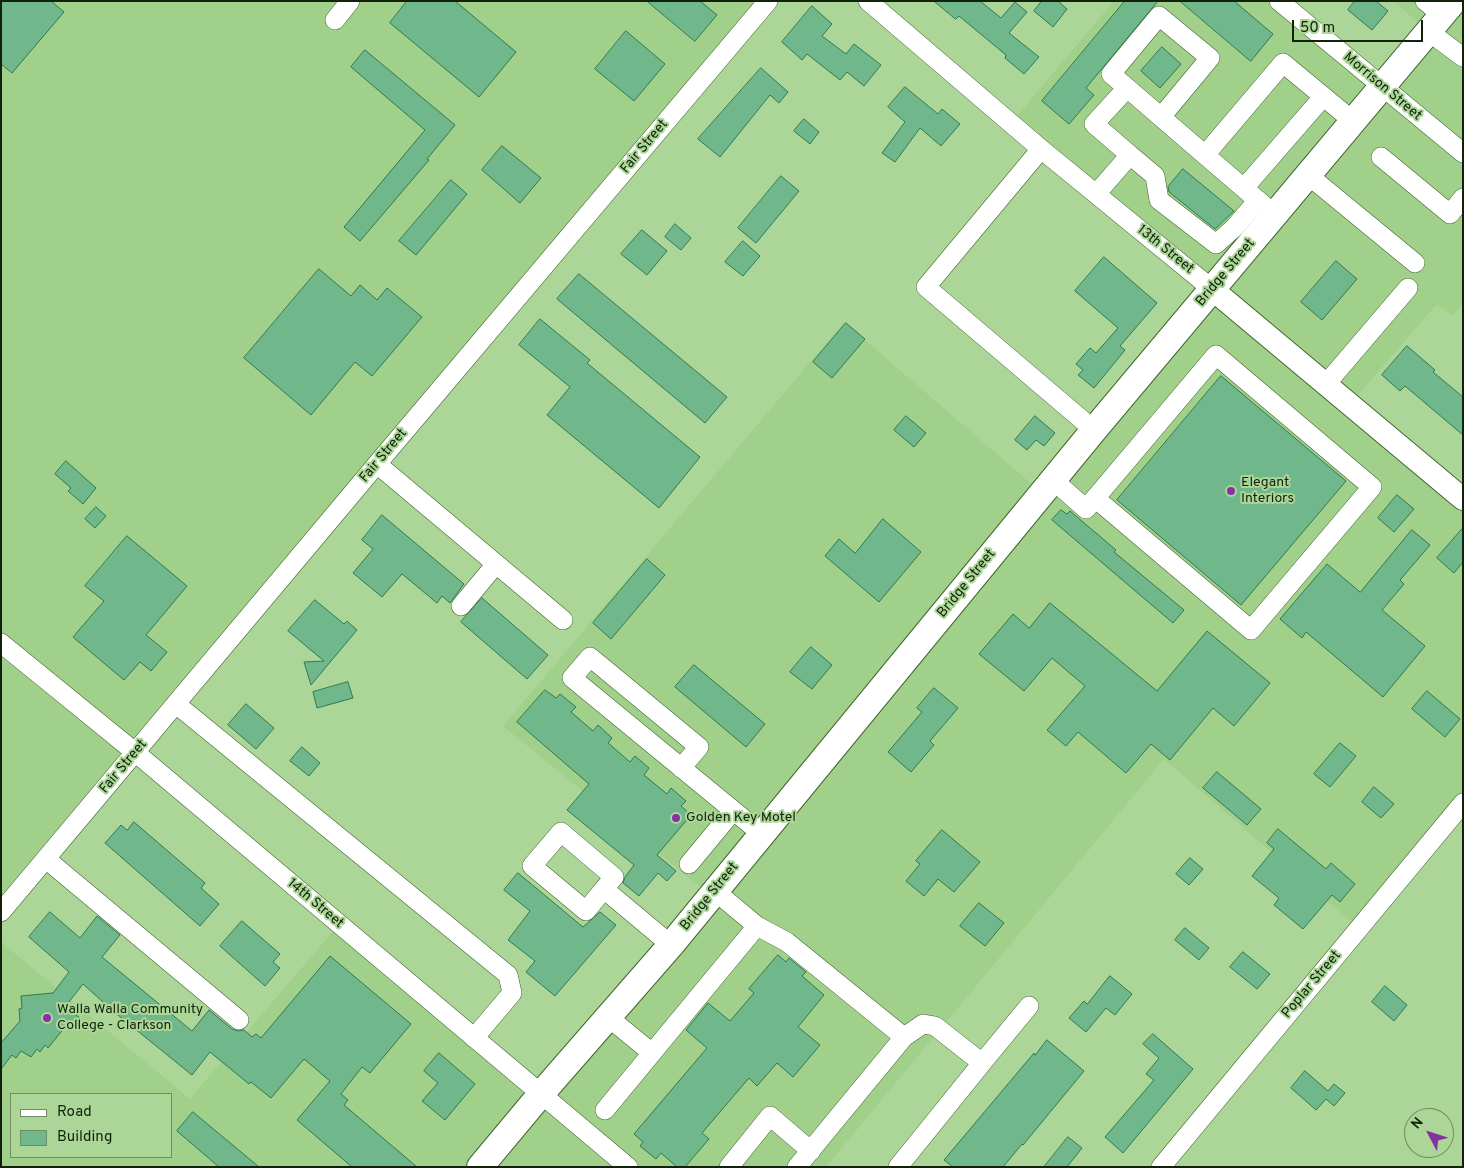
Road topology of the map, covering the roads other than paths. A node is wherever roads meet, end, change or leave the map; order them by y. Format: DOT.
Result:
graph roads {
  1 [pos="350,1"];
  2 [pos="768,1"];
  3 [pos="868,1"];
  4 [pos="1280,1"];
  5 [pos="1437,12"];
  6 [pos="334,20"];
  7 [pos="1463,57"];
  8 [pos="1382,87"];
  9 [pos="1127,88"];
  10 [pos="1323,97"];
  11 [pos="1161,117"];
  12 [pos="1353,121"];
  13 [pos="1041,149"];
  14 [pos="1463,153"];
  15 [pos="1130,155"];
  16 [pos="1205,155"];
  17 [pos="1381,157"];
  18 [pos="1308,175"];
  19 [pos="1244,188"];
  20 [pos="1096,194"];
  21 [pos="1463,198"];
  22 [pos="1267,208"];
  23 [pos="1415,263"];
  24 [pos="1408,288"];
  25 [pos="1212,289"];
  26 [pos="1326,384"];
  27 [pos="1094,430"];
  28 [pos="377,464"];
  29 [pos="1053,480"];
  30 [pos="1095,498"];
  31 [pos="1463,499"];
  32 [pos="496,564"];
  33 [pos="461,606"];
  34 [pos="562,620"];
  35 [pos="1,644"];
  36 [pos="176,704"];
  37 [pos="136,753"];
  38 [pos="681,768"];
  39 [pos="1463,803"];
  40 [pos="733,811"];
  41 [pos="762,834"];
  42 [pos="46,860"];
  43 [pos="689,864"];
  44 [pos="604,889"];
  45 [pos="715,891"];
  46 [pos="1,912"];
  47 [pos="757,926"];
  48 [pos="671,945"];
  49 [pos="1029,1006"];
  50 [pos="608,1017"];
  51 [pos="240,1020"];
  52 [pos="904,1037"];
  53 [pos="474,1038"];
  54 [pos="652,1053"];
  55 [pos="982,1063"];
  56 [pos="541,1094"];
  57 [pos="605,1110"];
  58 [pos="811,1151"];
  59 [pos="480,1167"];
  60 [pos="628,1167"];
  61 [pos="729,1167"];
  62 [pos="797,1167"];
  63 [pos="898,1167"];
  64 [pos="1161,1167"];
  1 -- 6 [label="street"];
  2 -- 28 [label="street, Fair Street"];
  3 -- 13 [label="street, 13th Street"];
  4 -- 8 [label="street, Morrison Street"];
  5 -- 7 [label="street"];
  5 -- 8 [label="highway, Bridge Street"];
  8 -- 12 [label="highway, Bridge Street"];
  8 -- 14 [label="street, Morrison Street"];
  9 -- 11 [label="street"];
  9 -- 11 [label="street"];
  9 -- 15 [label="street"];
  10 -- 12 [label="street"];
  10 -- 16 [label="street"];
  10 -- 19 [label="street"];
  11 -- 16 [label="street"];
  12 -- 18 [label="highway, Bridge Street"];
  13 -- 20 [label="street, 13th Street"];
  13 -- 27 [label="street"];
  15 -- 20 [label="street"];
  15 -- 22 [label="street"];
  16 -- 19 [label="street"];
  17 -- 21 [label="street"];
  18 -- 22 [label="highway, Bridge Street"];
  18 -- 23 [label="street"];
  19 -- 22 [label="street"];
  20 -- 25 [label="street, 13th Street"];
  22 -- 25 [label="highway, Bridge Street"];
  24 -- 26 [label="street"];
  25 -- 26 [label="main road, 13th Street"];
  25 -- 27 [label="highway, Bridge Street"];
  26 -- 31 [label="main road, 13th Street"];
  27 -- 29 [label="highway, Bridge Street"];
  28 -- 32 [label="street"];
  28 -- 36 [label="street, Fair Street"];
  29 -- 30 [label="street"];
  29 -- 41 [label="highway, Bridge Street"];
  30 -- 30 [label="street"];
  32 -- 33 [label="street"];
  32 -- 34 [label="street"];
  35 -- 37 [label="street, 14th Street"];
  36 -- 37 [label="street, Fair Street"];
  36 -- 53 [label="street"];
  37 -- 42 [label="street, Fair Street"];
  37 -- 53 [label="street, 14th Street"];
  38 -- 38 [label="street"];
  38 -- 40 [label="street"];
  39 -- 64 [label="street, Poplar Street"];
  40 -- 41 [label="street"];
  40 -- 43 [label="street"];
  41 -- 45 [label="highway, Bridge Street"];
  42 -- 46 [label="street, Fair Street"];
  42 -- 51 [label="street"];
  44 -- 48 [label="street"];
  45 -- 47 [label="street"];
  45 -- 48 [label="highway, Bridge Street"];
  47 -- 52 [label="street"];
  47 -- 54 [label="street"];
  48 -- 50 [label="highway, Bridge Street"];
  49 -- 55 [label="street"];
  50 -- 54 [label="street"];
  50 -- 56 [label="highway, Bridge Street"];
  52 -- 55 [label="street"];
  52 -- 58 [label="street"];
  53 -- 56 [label="street, 14th Street"];
  54 -- 57 [label="street"];
  55 -- 63 [label="street"];
  56 -- 59 [label="highway, Bridge Street"];
  56 -- 60 [label="street, 14th Street"];
  58 -- 61 [label="street"];
  58 -- 62 [label="street"];
}
